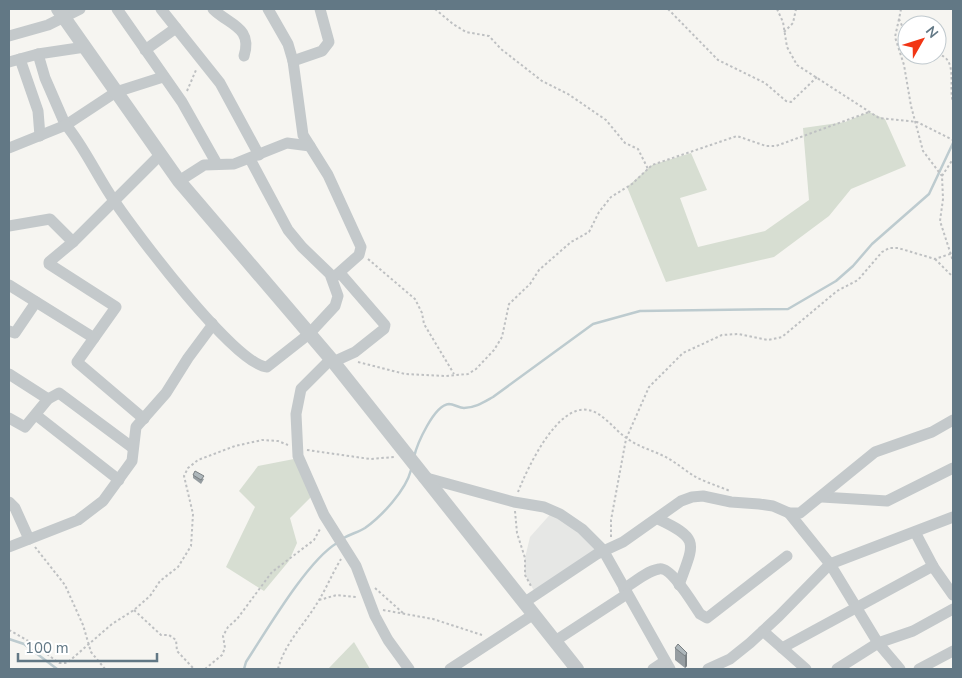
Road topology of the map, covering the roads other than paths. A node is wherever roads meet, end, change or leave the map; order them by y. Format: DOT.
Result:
graph roads {
  1 [pos="80,9"];
  2 [pos="117,9"];
  3 [pos="161,9"];
  4 [pos="213,9"];
  5 [pos="268,9"];
  6 [pos="320,9"];
  7 [pos="61,13"];
  8 [pos="176,28"];
  9 [pos="9,36"];
  10 [pos="85,47"];
  11 [pos="146,50"];
  12 [pos="38,54"];
  13 [pos="244,56"];
  14 [pos="20,59"];
  15 [pos="294,61"];
  16 [pos="9,62"];
  17 [pos="163,77"];
  18 [pos="116,92"];
  19 [pos="65,124"];
  20 [pos="40,136"];
  21 [pos="310,146"];
  22 [pos="9,148"];
  23 [pos="160,155"];
  24 [pos="254,157"];
  25 [pos="217,164"];
  26 [pos="179,181"];
  27 [pos="115,202"];
  28 [pos="9,226"];
  29 [pos="73,242"];
  30 [pos="337,276"];
  31 [pos="9,285"];
  32 [pos="36,302"];
  33 [pos="212,323"];
  34 [pos="9,331"];
  35 [pos="309,334"];
  36 [pos="94,338"];
  37 [pos="332,360"];
  38 [pos="9,374"];
  39 [pos="48,398"];
  40 [pos="36,415"];
  41 [pos="144,419"];
  42 [pos="953,420"];
  43 [pos="11,424"];
  44 [pos="133,448"];
  45 [pos="953,468"];
  46 [pos="423,477"];
  47 [pos="119,480"];
  48 [pos="822,498"];
  49 [pos="9,502"];
  50 [pos="789,513"];
  51 [pos="658,519"];
  52 [pos="952,519"];
  53 [pos="915,532"];
  54 [pos="30,539"];
  55 [pos="9,548"];
  56 [pos="607,549"];
  57 [pos="787,556"];
  58 [pos="830,564"];
  59 [pos="933,566"];
  60 [pos="679,585"];
  61 [pos="625,591"];
  62 [pos="953,595"];
  63 [pos="524,602"];
  64 [pos="856,607"];
  65 [pos="953,609"];
  66 [pos="534,614"];
  67 [pos="763,631"];
  68 [pos="556,641"];
  69 [pos="878,643"];
  70 [pos="782,648"];
  71 [pos="953,651"];
  72 [pos="730,659"];
  73 [pos="668,665"];
  74 [pos="408,669"];
  75 [pos="450,669"];
  76 [pos="577,669"];
  77 [pos="653,669"];
  78 [pos="708,669"];
  79 [pos="738,669"];
  80 [pos="806,669"];
  81 [pos="837,669"];
  82 [pos="898,669"];
  83 [pos="919,669"];
  1 -- 7 [label="street"];
  2 -- 11 [label="street"];
  3 -- 8 [label="street"];
  4 -- 13 [label="street"];
  5 -- 15 [label="street"];
  6 -- 15 [label="street"];
  7 -- 9 [label="street"];
  7 -- 10 [label="street"];
  8 -- 11 [label="street"];
  8 -- 24 [label="street"];
  10 -- 12 [label="street"];
  10 -- 18 [label="street"];
  11 -- 17 [label="street"];
  12 -- 14 [label="street"];
  12 -- 19 [label="street"];
  14 -- 16 [label="street"];
  14 -- 20 [label="street"];
  15 -- 21 [label="street"];
  17 -- 18 [label="street"];
  17 -- 25 [label="street"];
  18 -- 19 [label="street"];
  18 -- 23 [label="street"];
  19 -- 20 [label="street"];
  19 -- 27 [label="street"];
  20 -- 22 [label="street"];
  21 -- 24 [label="street"];
  21 -- 30 [label="street"];
  23 -- 26 [label="street"];
  23 -- 27 [label="street"];
  24 -- 25 [label="street"];
  24 -- 30 [label="street"];
  25 -- 26 [label="street"];
  26 -- 35 [label="street"];
  27 -- 29 [label="street"];
  27 -- 33 [label="street"];
  28 -- 29 [label="street"];
  29 -- 36 [label="street"];
  30 -- 35 [label="street"];
  30 -- 37 [label="street"];
  31 -- 32 [label="street"];
  32 -- 34 [label="street"];
  32 -- 36 [label="street"];
  33 -- 35 [label="street"];
  33 -- 41 [label="street"];
  35 -- 37 [label="street"];
  36 -- 41 [label="street"];
  37 -- 46 [label="street"];
  37 -- 74 [label="street"];
  38 -- 39 [label="street"];
  39 -- 40 [label="street"];
  39 -- 44 [label="street"];
  40 -- 43 [label="street"];
  40 -- 47 [label="street"];
  41 -- 44 [label="street"];
  42 -- 48 [label="street"];
  44 -- 47 [label="street"];
  45 -- 48 [label="street"];
  46 -- 56 [label="street"];
  46 -- 63 [label="street"];
  47 -- 54 [label="street"];
  48 -- 50 [label="street"];
  49 -- 54 [label="street"];
  50 -- 51 [label="street"];
  50 -- 58 [label="street"];
  51 -- 56 [label="street"];
  51 -- 60 [label="street"];
  52 -- 53 [label="street"];
  53 -- 58 [label="street"];
  53 -- 59 [label="street"];
  54 -- 55 [label="street"];
  56 -- 61 [label="street"];
  56 -- 63 [label="street"];
  57 -- 60 [label="street"];
  58 -- 64 [label="street"];
  58 -- 67 [label="street"];
  59 -- 62 [label="street"];
  59 -- 64 [label="street"];
  60 -- 61 [label="street"];
  61 -- 68 [label="street"];
  61 -- 73 [label="street"];
  63 -- 66 [label="street"];
  64 -- 69 [label="street"];
  64 -- 70 [label="street"];
  65 -- 69 [label="street"];
  66 -- 68 [label="street"];
  66 -- 75 [label="street"];
  67 -- 70 [label="street"];
  67 -- 72 [label="street"];
  68 -- 76 [label="street"];
  69 -- 81 [label="street"];
  69 -- 82 [label="street"];
  70 -- 80 [label="street"];
  71 -- 83 [label="street"];
  72 -- 78 [label="street"];
  72 -- 79 [label="street"];
  73 -- 77 [label="street"];
}
